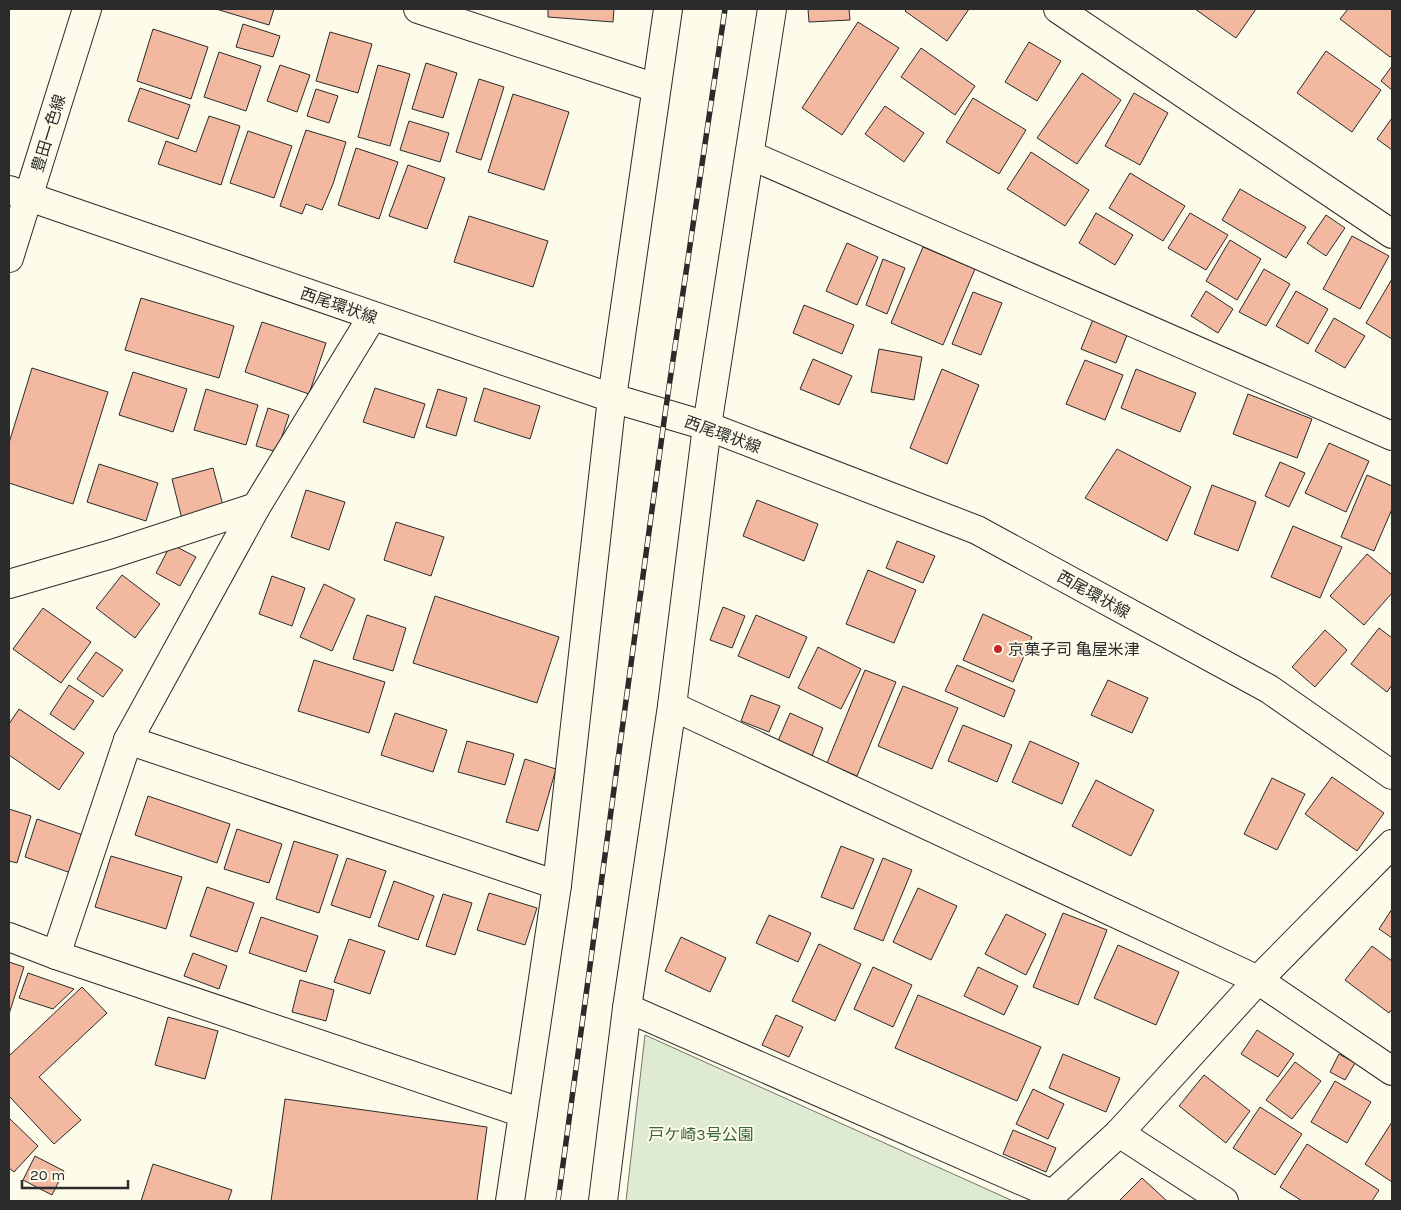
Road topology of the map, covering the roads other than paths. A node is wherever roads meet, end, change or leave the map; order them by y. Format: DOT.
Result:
graph roads {
  1 [pos="87,9"];
  2 [pos="418,9"];
  3 [pos="668,9"];
  4 [pos="772,9"];
  5 [pos="1058,9"];
  6 [pos="656,88"];
  7 [pos="750,155"];
  8 [pos="18,193"];
  9 [pos="1392,234"];
  10 [pos="9,258"];
  11 [pos="372,317"];
  12 [pos="612,398"];
  13 [pos="706,426"];
  14 [pos="1392,436"];
  15 [pos="256,507"];
  16 [pos="9,584"];
  17 [pos="672,706"];
  18 [pos="128,740"];
  19 [pos="1392,775"];
  20 [pos="1392,844"];
  21 [pos="557,885"];
  22 [pos="9,937"];
  23 [pos="56,955"];
  24 [pos="1258,980"];
  25 [pos="627,1008"];
  26 [pos="1392,1071"];
  27 [pos="524,1113"];
  28 [pos="1119,1133"];
  29 [pos="1049,1198"];
  30 [pos="510,1201"];
  31 [pos="603,1201"];
  32 [pos="1224,1201"];
  1 -- 8 [label="street, 豊田一色線"];
  2 -- 6 [label="street"];
  3 -- 6 [label="street"];
  4 -- 7 [label="street"];
  5 -- 9 [label="street"];
  6 -- 12 [label="street"];
  7 -- 13 [label="street"];
  7 -- 14 [label="street"];
  8 -- 10 [label="street, 豊田一色線"];
  8 -- 11 [label="street, 西尾環状線"];
  11 -- 12 [label="street, 西尾環状線"];
  11 -- 15 [label="street"];
  12 -- 13 [label="street, 西尾環状線"];
  12 -- 21 [label="street"];
  13 -- 17 [label="street"];
  13 -- 19 [label="street, 西尾環状線"];
  15 -- 16 [label="street"];
  15 -- 18 [label="street"];
  17 -- 24 [label="street"];
  17 -- 25 [label="street"];
  18 -- 21 [label="street"];
  18 -- 23 [label="street"];
  20 -- 24 [label="street"];
  21 -- 27 [label="street"];
  22 -- 23 [label="street"];
  23 -- 27 [label="street"];
  24 -- 26 [label="street"];
  24 -- 28 [label="street"];
  25 -- 29 [label="street"];
  25 -- 31 [label="street"];
  27 -- 30 [label="street"];
  28 -- 29 [label="street"];
  28 -- 32 [label="street"];
}
